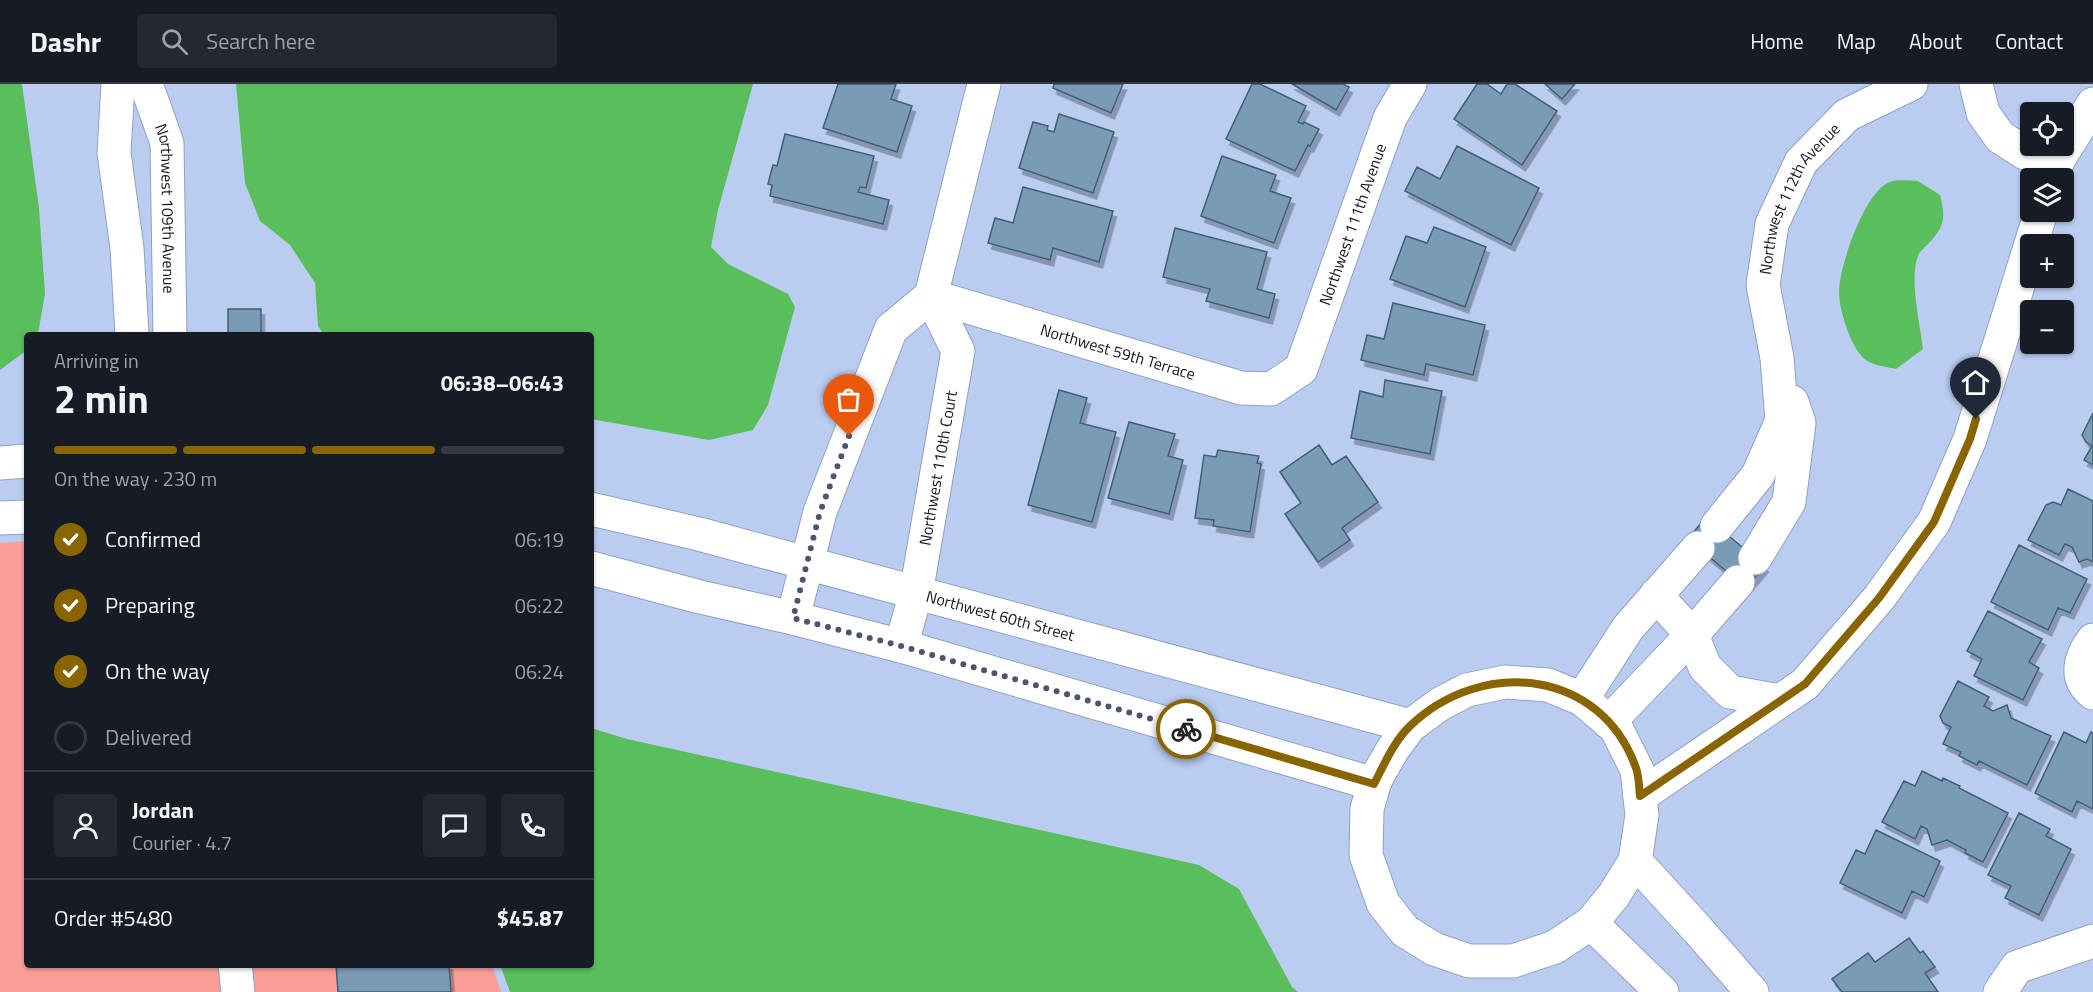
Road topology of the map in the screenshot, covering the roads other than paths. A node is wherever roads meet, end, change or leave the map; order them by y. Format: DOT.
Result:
graph roads {
  1 [pos="118,84"];
  2 [pos="147,84"];
  3 [pos="984,84"];
  4 [pos="1410,84"];
  5 [pos="1911,84"];
  6 [pos="1976,84"];
  7 [pos="2093,104"];
  8 [pos="2053,168"];
  9 [pos="2056,168"];
  10 [pos="2038,222"];
  11 [pos="931,296"];
  12 [pos="132,332"];
  13 [pos="171,332"];
  14 [pos="1776,358"];
  15 [pos="1301,369"];
  16 [pos="24,460"];
  17 [pos="0,463"];
  18 [pos="594,510"];
  19 [pos="24,517"];
  20 [pos="0,518"];
  21 [pos="806,564"];
  22 [pos="594,569"];
  23 [pos="916,593"];
  24 [pos="1656,595"];
  25 [pos="793,618"];
  26 [pos="1692,635"];
  27 [pos="2093,640"];
  28 [pos="901,646"];
  29 [pos="2093,693"];
  30 [pos="1582,699"];
  31 [pos="1780,701"];
  32 [pos="1609,722"];
  33 [pos="1410,726"];
  34 [pos="1374,784"];
  35 [pos="1640,796"];
  36 [pos="1635,861"];
  37 [pos="1591,923"];
  38 [pos="2093,941"];
  39 [pos="235,968"];
  40 [pos="238,992"];
  41 [pos="1662,992"];
  42 [pos="1752,992"];
  43 [pos="2000,992"];
  1 -- 12 [label="street"];
  2 -- 13 [label="street, Northwest 109th Avenue"];
  3 -- 11 [label="street"];
  4 -- 15 [label="street, Northwest 111th Avenue"];
  5 -- 14 [label="street, Northwest 112th Avenue"];
  6 -- 8 [label="street"];
  7 -- 9 [label="street"];
  10 -- 31 [label="street"];
  11 -- 15 [label="street, Northwest 59th Terrace"];
  11 -- 21 [label="street"];
  11 -- 23 [label="street, Northwest 110th Court"];
  14 -- 24 [label="street, Northwest 112th Avenue"];
  14 -- 26 [label="street, Northwest 112th Avenue"];
  16 -- 17 [label="street"];
  18 -- 21 [label="street, Northwest 60th Street"];
  19 -- 20 [label="street"];
  21 -- 23 [label="street, Northwest 60th Street"];
  21 -- 25 [label="street"];
  22 -- 25 [label="street"];
  23 -- 28 [label="street, Northwest 110th Court"];
  23 -- 33 [label="street, Northwest 60th Street"];
  24 -- 26 [label="street"];
  24 -- 30 [label="street, Northwest 112th Avenue"];
  25 -- 28 [label="street"];
  26 -- 31 [label="street"];
  26 -- 32 [label="street, Northwest 112th Avenue"];
  27 -- 29 [label="street"];
  28 -- 34 [label="street"];
  30 -- 32 [label="street"];
  30 -- 33 [label="street"];
  31 -- 35 [label="street"];
  32 -- 35 [label="street"];
  33 -- 34 [label="street"];
  34 -- 37 [label="street"];
  35 -- 36 [label="street"];
  36 -- 37 [label="street"];
  36 -- 42 [label="street"];
  37 -- 41 [label="street"];
  38 -- 43 [label="street"];
  39 -- 40 [label="street"];
}
